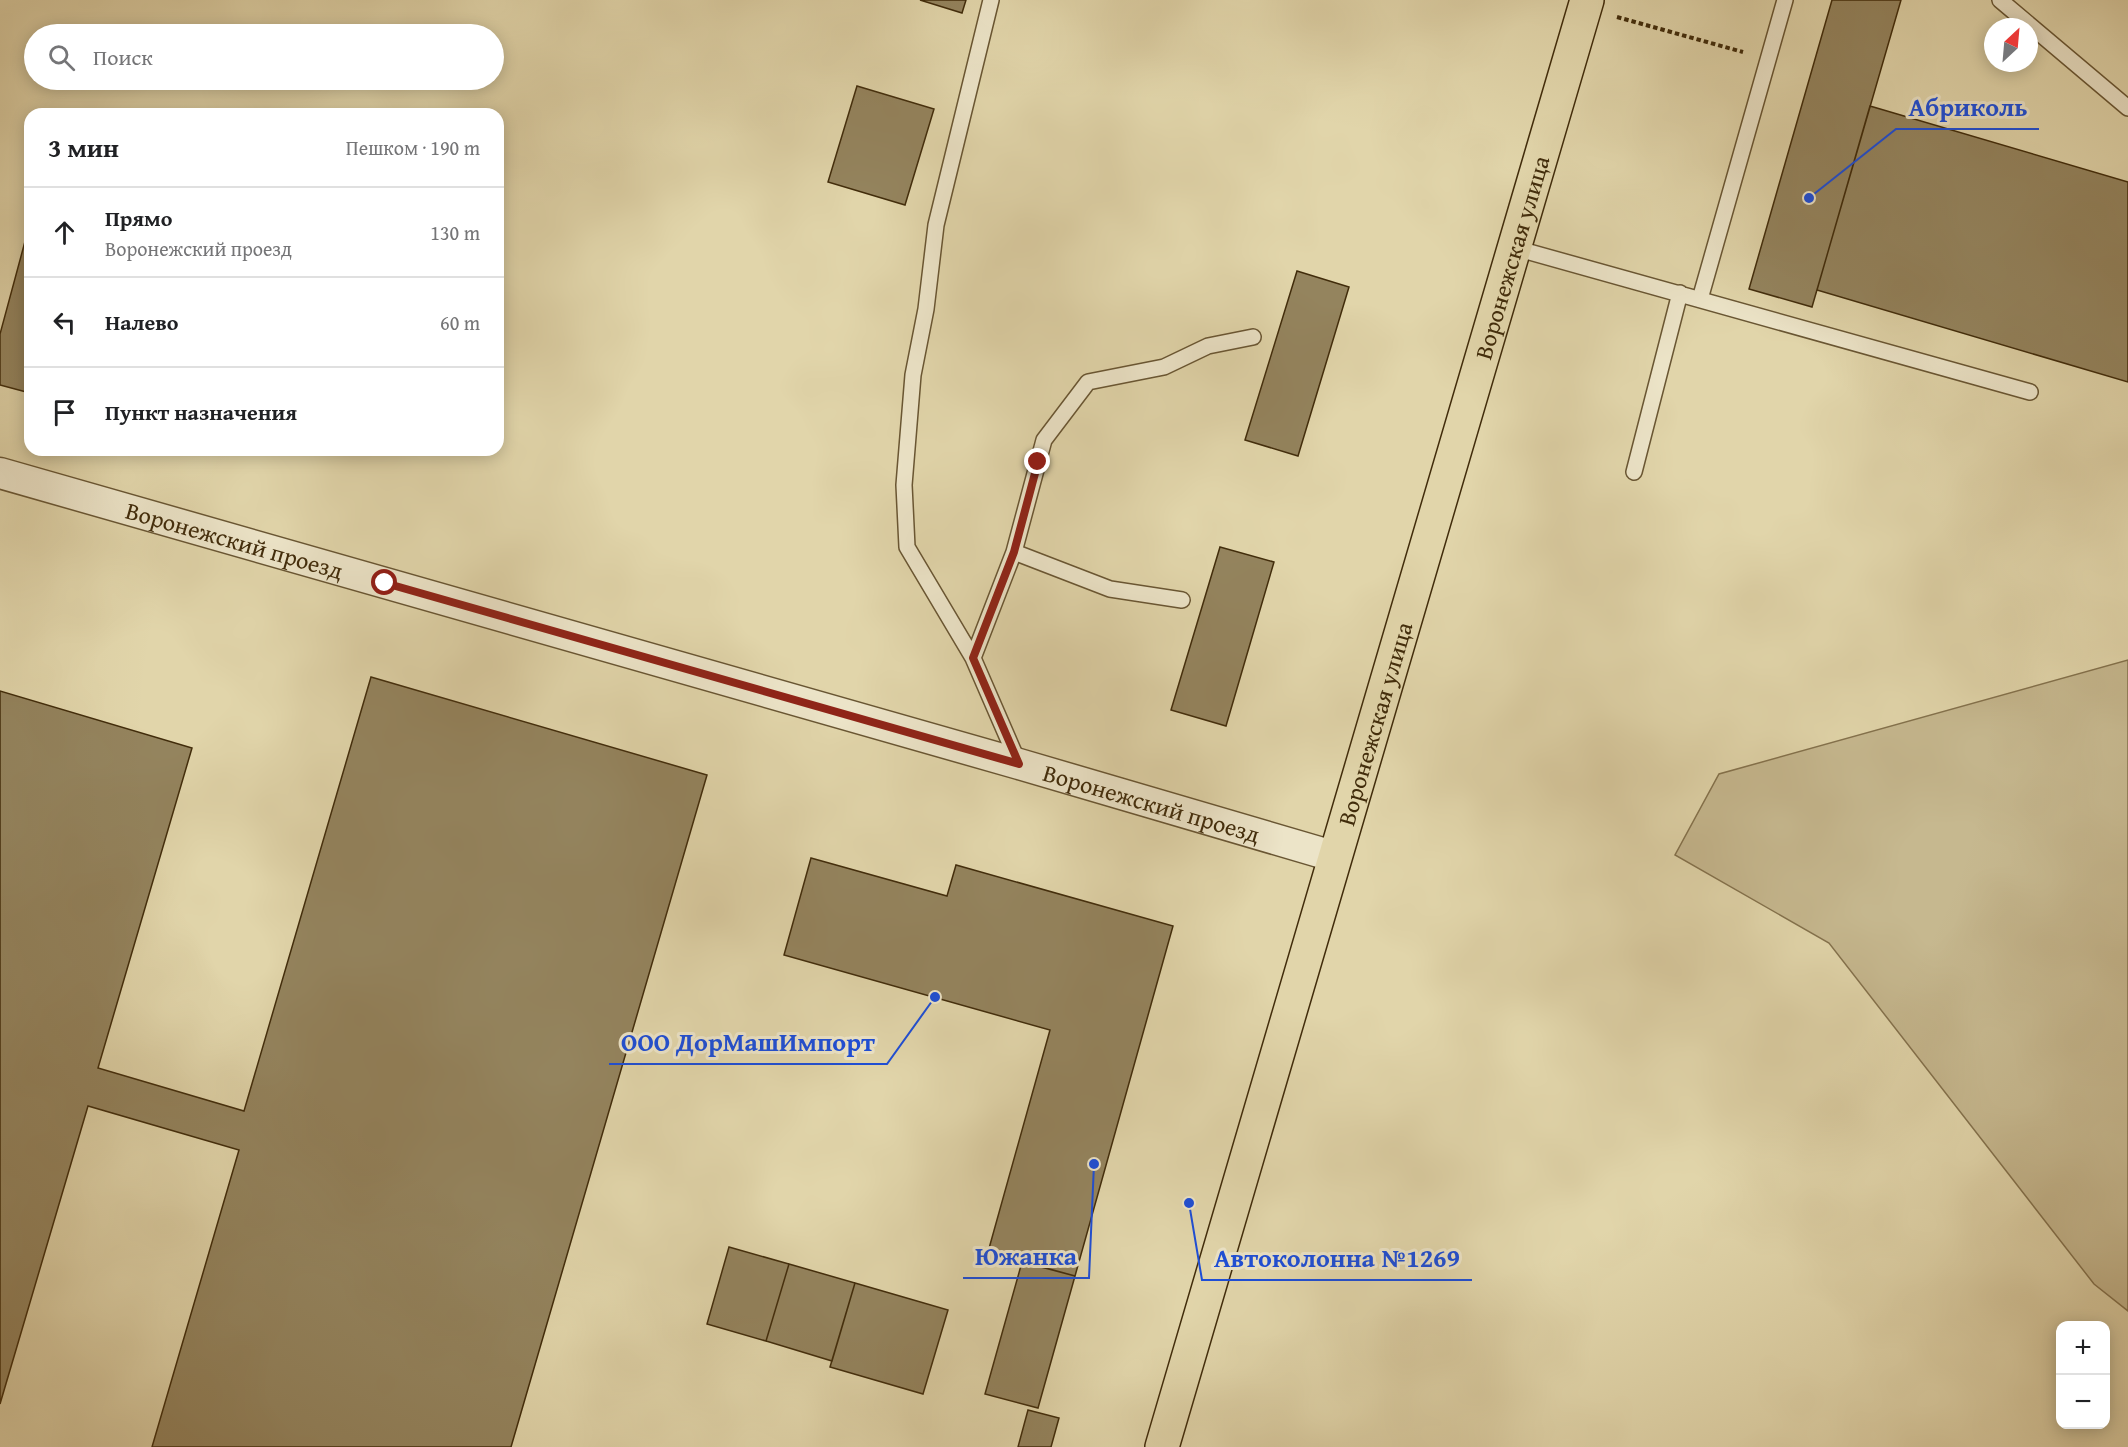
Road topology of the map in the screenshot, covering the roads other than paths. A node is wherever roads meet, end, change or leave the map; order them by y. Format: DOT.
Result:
graph roads {
  1 [pos="991,0"];
  2 [pos="1785,0"];
  3 [pos="2000,0"];
  4 [pos="1586,4"];
  5 [pos="2128,108"];
  6 [pos="1515,248"];
  7 [pos="1680,293"];
  8 [pos="1700,299"];
  9 [pos="1252,337"];
  10 [pos="2030,392"];
  11 [pos="1634,472"];
  12 [pos="0,473"];
  13 [pos="1014,552"];
  14 [pos="1182,600"];
  15 [pos="973,658"];
  16 [pos="1019,764"];
  17 [pos="1336,857"];
  18 [pos="1162,1447"];
  1 -- 15 [label="lane"];
  2 -- 8 [label="lane"];
  3 -- 5 [label="lane"];
  4 -- 6 [label="highway, Воронежская улица"];
  6 -- 7 [label="lane"];
  6 -- 17 [label="highway, Воронежская улица"];
  7 -- 8 [label="lane"];
  7 -- 11 [label="lane"];
  8 -- 10 [label="lane"];
  9 -- 13 [label="lane"];
  12 -- 16 [label="street, Воронежский проезд"];
  13 -- 14 [label="lane"];
  13 -- 15 [label="lane"];
  15 -- 16 [label="lane"];
  16 -- 17 [label="street, Воронежский проезд"];
  17 -- 18 [label="highway, Воронежская улица"];
}
